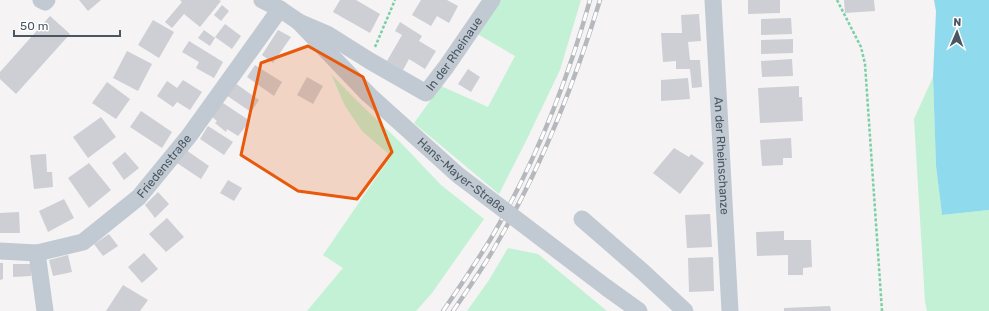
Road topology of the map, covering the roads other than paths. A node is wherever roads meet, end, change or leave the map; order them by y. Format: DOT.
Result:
graph roads {
  1 [pos="42,0"];
  2 [pos="47,0"];
  3 [pos="262,0"];
  4 [pos="492,0"];
  5 [pos="713,0"];
  6 [pos="280,9"];
  7 [pos="299,22"];
  8 [pos="370,61"];
  9 [pos="582,219"];
  10 [pos="0,252"];
  11 [pos="38,253"];
  12 [pos="45,311"];
  13 [pos="639,311"];
  14 [pos="685,311"];
  15 [pos="730,311"];
  1 -- 2 [label="street"];
  3 -- 6 [label="street, Hans-Mayer-Straße"];
  4 -- 8 [label="street, In der Rheinaue"];
  5 -- 15 [label="street, An der Rheinschanze"];
  6 -- 7 [label="street, Hans-Mayer-Straße"];
  6 -- 11 [label="street, Friedenstraße"];
  7 -- 8 [label="street, Hans-Mayer-Straße"];
  7 -- 13 [label="street, Hans-Mayer-Straße, bridge"];
  9 -- 14 [label="street"];
  10 -- 11 [label="street, Friedenstraße"];
  11 -- 12 [label="street"];
}
